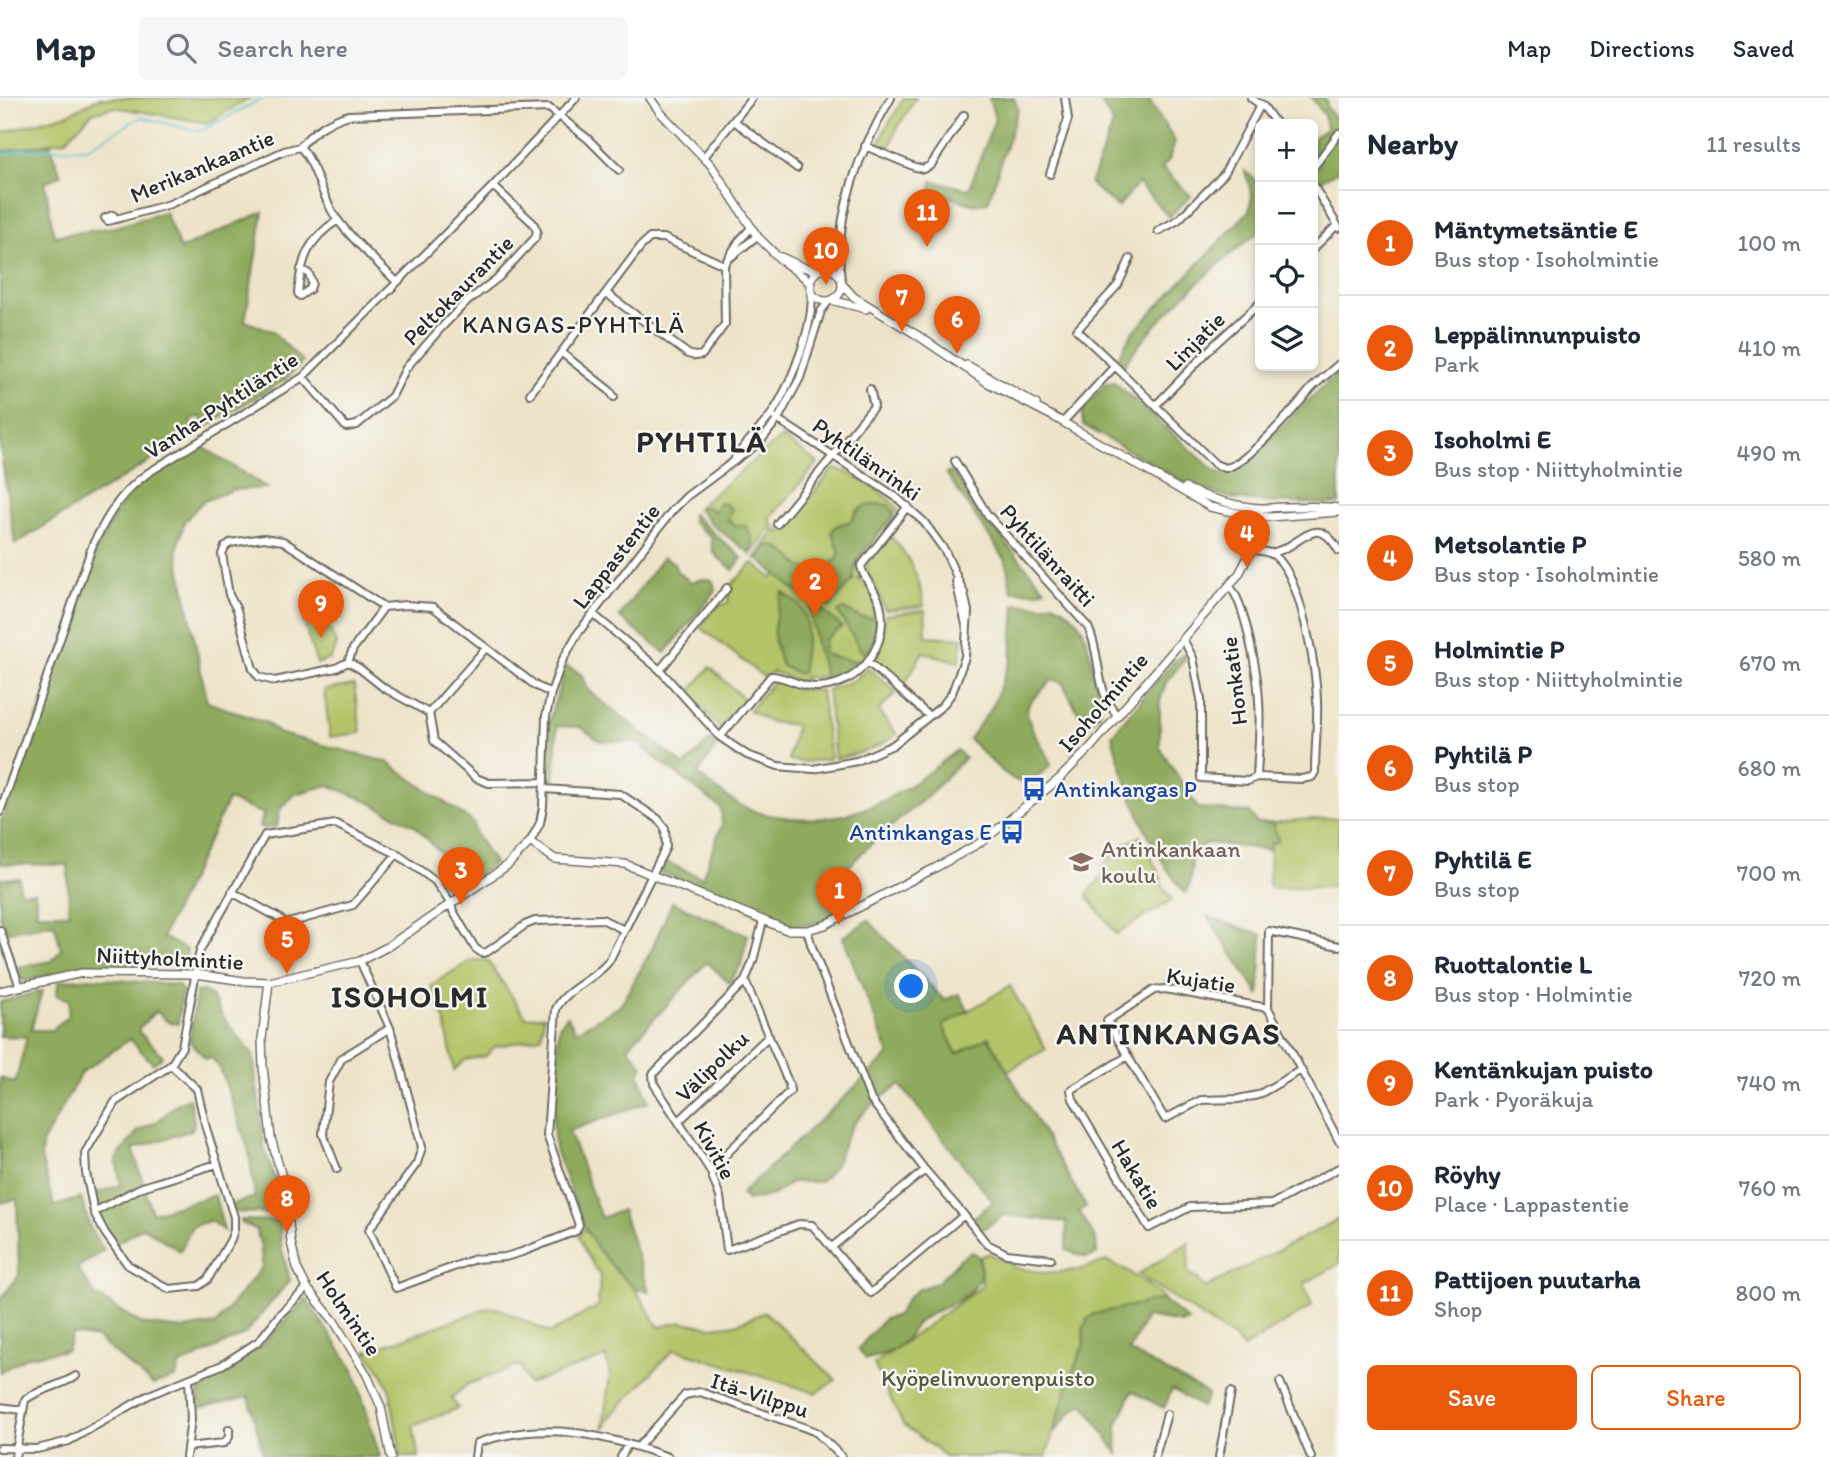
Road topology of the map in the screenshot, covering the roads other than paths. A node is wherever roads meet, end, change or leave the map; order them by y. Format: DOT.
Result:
graph roads {
  1 [pos="576,98"];
  2 [pos="650,98"];
  3 [pos="751,98"];
  4 [pos="891,98"];
  5 [pos="1065,98"];
  6 [pos="1251,98"];
  7 [pos="1261,104"];
  8 [pos="559,114"];
  9 [pos="964,115"];
  10 [pos="1272,119"];
  11 [pos="734,121"];
  12 [pos="1339,133"];
  13 [pos="865,146"];
  14 [pos="300,147"];
  15 [pos="705,157"];
  16 [pos="1318,161"];
  17 [pos="797,168"];
  18 [pos="619,170"];
  19 [pos="1050,174"];
  20 [pos="493,186"];
  21 [pos="1318,193"];
  22 [pos="845,212"];
  23 [pos="116,219"];
  24 [pos="338,220"];
  25 [pos="1338,226"];
  26 [pos="751,228"];
  27 [pos="1158,231"];
  28 [pos="757,236"];
  29 [pos="1317,245"];
  30 [pos="775,253"];
  31 [pos="729,258"];
  32 [pos="1129,259"];
  33 [pos="724,265"];
  34 [pos="301,269"];
  35 [pos="822,270"];
  36 [pos="397,282"];
  37 [pos="841,282"];
  38 [pos="811,287"];
  39 [pos="606,293"];
  40 [pos="830,300"];
  41 [pos="1255,308"];
  42 [pos="880,314"];
  43 [pos="562,353"];
  44 [pos="1339,364"];
  45 [pos="1115,366"];
  46 [pos="303,377"];
  47 [pos="870,389"];
  48 [pos="530,394"];
  49 [pos="614,397"];
  50 [pos="1156,405"];
  51 [pos="771,415"];
  52 [pos="778,419"];
  53 [pos="1063,422"];
  54 [pos="832,456"];
  55 [pos="733,460"];
  56 [pos="955,461"];
  57 [pos="908,506"];
  58 [pos="1339,510"];
  59 [pos="1256,512"];
  60 [pos="778,524"];
  61 [pos="1251,547"];
  62 [pos="1339,551"];
  63 [pos="1271,553"];
  64 [pos="1229,586"];
  65 [pos="727,588"];
  66 [pos="384,607"];
  67 [pos="593,614"];
  68 [pos="1183,639"];
  69 [pos="486,648"];
  70 [pos="348,662"];
  71 [pos="868,662"];
  72 [pos="660,670"];
  73 [pos="551,693"];
  74 [pos="429,713"];
  75 [pos="929,716"];
  76 [pos="1118,716"];
  77 [pos="720,737"];
  78 [pos="1257,777"];
  79 [pos="544,786"];
  80 [pos="0,812"];
  81 [pos="530,842"];
  82 [pos="397,854"];
  83 [pos="654,874"];
  84 [pos="232,892"];
  85 [pos="451,904"];
  86 [pos="763,921"];
  87 [pos="0,930"];
  88 [pos="624,930"];
  89 [pos="807,930"];
  90 [pos="1339,946"];
  91 [pos="360,961"];
  92 [pos="196,974"];
  93 [pos="745,981"];
  94 [pos="269,982"];
  95 [pos="20,987"];
  96 [pos="0,991"];
  97 [pos="1268,1008"];
  98 [pos="390,1028"];
  99 [pos="769,1036"];
  100 [pos="1128,1056"];
  101 [pos="171,1065"];
  102 [pos="1301,1070"];
  103 [pos="679,1121"];
  104 [pos="1339,1141"];
  105 [pos="217,1164"];
  106 [pos="1339,1168"];
  107 [pos="337,1169"];
  108 [pos="710,1170"];
  109 [pos="925,1170"];
  110 [pos="94,1212"];
  111 [pos="964,1215"];
  112 [pos="832,1247"];
  113 [pos="1051,1259"];
  114 [pos="307,1287"];
  115 [pos="76,1376"];
  116 [pos="189,1380"];
  117 [pos="1280,1382"];
  118 [pos="1231,1392"];
  119 [pos="0,1407"];
  120 [pos="22,1410"];
  121 [pos="1167,1414"];
  122 [pos="229,1429"];
  123 [pos="628,1444"];
  124 [pos="187,1447"];
  125 [pos="638,1447"];
  126 [pos="0,1448"];
  127 [pos="15,1453"];
  128 [pos="186,1457"];
  129 [pos="391,1457"];
  130 [pos="475,1457"];
  131 [pos="621,1457"];
  132 [pos="668,1457"];
  133 [pos="842,1457"];
  134 [pos="1156,1457"];
  135 [pos="1219,1457"];
  136 [pos="1311,1457"];
  1 -- 8 [label="street, Vanha-Pyhtiläntie"];
  2 -- 15 [label="street"];
  3 -- 11 [label="street"];
  4 -- 13 [label="street"];
  5 -- 19 [label="street"];
  6 -- 7 [label="street"];
  7 -- 10 [label="street"];
  7 -- 27 [label="street"];
  8 -- 14 [label="street"];
  8 -- 18 [label="street"];
  8 -- 20 [label="street, Vanha-Pyhtiläntie"];
  9 -- 13 [label="street"];
  11 -- 15 [label="street"];
  11 -- 17 [label="street"];
  12 -- 16 [label="street"];
  13 -- 22 [label="street"];
  14 -- 23 [label="street, Merikankaantie"];
  14 -- 24 [label="street, Merikankaantie"];
  15 -- 26 [label="street"];
  20 -- 36 [label="street, Vanha-Pyhtiläntie"];
  20 -- 46 [label="street, Peltokaurantie"];
  21 -- 25 [label="street"];
  22 -- 35 [label="street"];
  22 -- 37 [label="street"];
  24 -- 34 [label="street"];
  24 -- 36 [label="street, Merikankaantie"];
  25 -- 29 [label="street"];
  26 -- 28 [label="street"];
  26 -- 31 [label="street"];
  28 -- 30 [label="street"];
  28 -- 31 [label="street"];
  30 -- 35 [label="street"];
  30 -- 38 [label="street"];
  31 -- 33 [label="street"];
  32 -- 45 [label="street"];
  33 -- 39 [label="street"];
  33 -- 39 [label="street"];
  35 -- 37 [label="street"];
  35 -- 38 [label="street"];
  36 -- 46 [label="street, Vanha-Pyhtiläntie"];
  37 -- 40 [label="street"];
  37 -- 42 [label="street"];
  38 -- 40 [label="street"];
  38 -- 51 [label="street, Lappastentie"];
  39 -- 43 [label="street"];
  40 -- 42 [label="street"];
  40 -- 52 [label="street, Lappastentie"];
  41 -- 50 [label="street, Linjatie"];
  42 -- 53 [label="street"];
  43 -- 48 [label="street"];
  43 -- 49 [label="street"];
  44 -- 50 [label="street"];
  45 -- 50 [label="street"];
  45 -- 53 [label="street"];
  46 -- 80 [label="street, Vanha-Pyhtiläntie"];
  47 -- 54 [label="street"];
  51 -- 52 [label="street, Pyhtilänrinki"];
  51 -- 55 [label="street, Lappastentie"];
  52 -- 54 [label="street, Pyhtilänrinki"];
  52 -- 55 [label="street, Lappastentie"];
  53 -- 59 [label="street"];
  54 -- 57 [label="street, Pyhtilänrinki"];
  54 -- 60 [label="street"];
  55 -- 67 [label="street, Lappastentie"];
  56 -- 76 [label="street, Pyhtilänraitti"];
  57 -- 71 [label="street"];
  57 -- 75 [label="street, Pyhtilänrinki"];
  58 -- 59 [label="street"];
  59 -- 61 [label="street"];
  61 -- 63 [label="street"];
  61 -- 64 [label="street, Isoholmintie"];
  62 -- 63 [label="street"];
  63 -- 78 [label="street"];
  64 -- 68 [label="street, Isoholmintie"];
  64 -- 78 [label="street, Honkatie"];
  65 -- 72 [label="street"];
  66 -- 69 [label="street"];
  66 -- 70 [label="street"];
  66 -- 70 [label="street"];
  67 -- 72 [label="street, Pyhtilänrinki"];
  67 -- 73 [label="street, Lappastentie"];
  68 -- 76 [label="street, Isoholmintie"];
  68 -- 78 [label="street"];
  69 -- 73 [label="street"];
  69 -- 74 [label="street"];
  70 -- 74 [label="street"];
  71 -- 75 [label="street"];
  71 -- 77 [label="street"];
  72 -- 77 [label="street, Pyhtilänrinki"];
  73 -- 79 [label="street, Lappastentie"];
  74 -- 79 [label="street"];
  75 -- 77 [label="street, Pyhtilänrinki"];
  76 -- 89 [label="street, Isoholmintie"];
  79 -- 81 [label="street, Lappastentie"];
  79 -- 83 [label="street"];
  81 -- 83 [label="street, Isoholmintie"];
  81 -- 85 [label="street, Niittyholmintie"];
  82 -- 84 [label="street"];
  82 -- 84 [label="street"];
  82 -- 85 [label="street"];
  83 -- 86 [label="street, Isoholmintie"];
  83 -- 88 [label="street"];
  84 -- 92 [label="street"];
  85 -- 88 [label="street"];
  85 -- 91 [label="street, Niittyholmintie"];
  86 -- 89 [label="street, Isoholmintie"];
  86 -- 93 [label="street"];
  87 -- 95 [label="street"];
  88 -- 98 [label="street"];
  89 -- 109 [label="street"];
  90 -- 97 [label="street"];
  91 -- 94 [label="street, Niittyholmintie"];
  91 -- 98 [label="street"];
  92 -- 94 [label="street, Niittyholmintie"];
  92 -- 95 [label="street, Niittyholmintie"];
  92 -- 101 [label="street"];
  93 -- 99 [label="street"];
  93 -- 103 [label="street, Kivitie"];
  94 -- 114 [label="street, Holmintie"];
  95 -- 96 [label="street, Niittyholmintie"];
  97 -- 100 [label="street, Kujatie"];
  97 -- 102 [label="street"];
  98 -- 107 [label="street"];
  99 -- 103 [label="street, Välipolku"];
  99 -- 108 [label="street"];
  100 -- 102 [label="street, Kujatie"];
  100 -- 106 [label="street, Hakatie"];
  101 -- 105 [label="street"];
  101 -- 110 [label="street"];
  102 -- 104 [label="street"];
  103 -- 108 [label="street, Kivitie"];
  105 -- 110 [label="street"];
  105 -- 110 [label="street"];
  108 -- 112 [label="street, Kivitie"];
  109 -- 111 [label="street"];
  109 -- 112 [label="street"];
  111 -- 112 [label="street"];
  111 -- 113 [label="street"];
  114 -- 116 [label="street"];
  114 -- 129 [label="street, Holmintie"];
  115 -- 120 [label="street"];
  116 -- 124 [label="street"];
  116 -- 127 [label="street"];
  117 -- 136 [label="street"];
  118 -- 135 [label="street"];
  119 -- 120 [label="street"];
  120 -- 127 [label="street"];
  121 -- 134 [label="street"];
  122 -- 124 [label="street"];
  123 -- 125 [label="street"];
  123 -- 130 [label="street"];
  123 -- 131 [label="street"];
  124 -- 128 [label="street"];
  125 -- 132 [label="street"];
  125 -- 133 [label="street, Itä-Vilppu"];
  126 -- 127 [label="street"];
}
